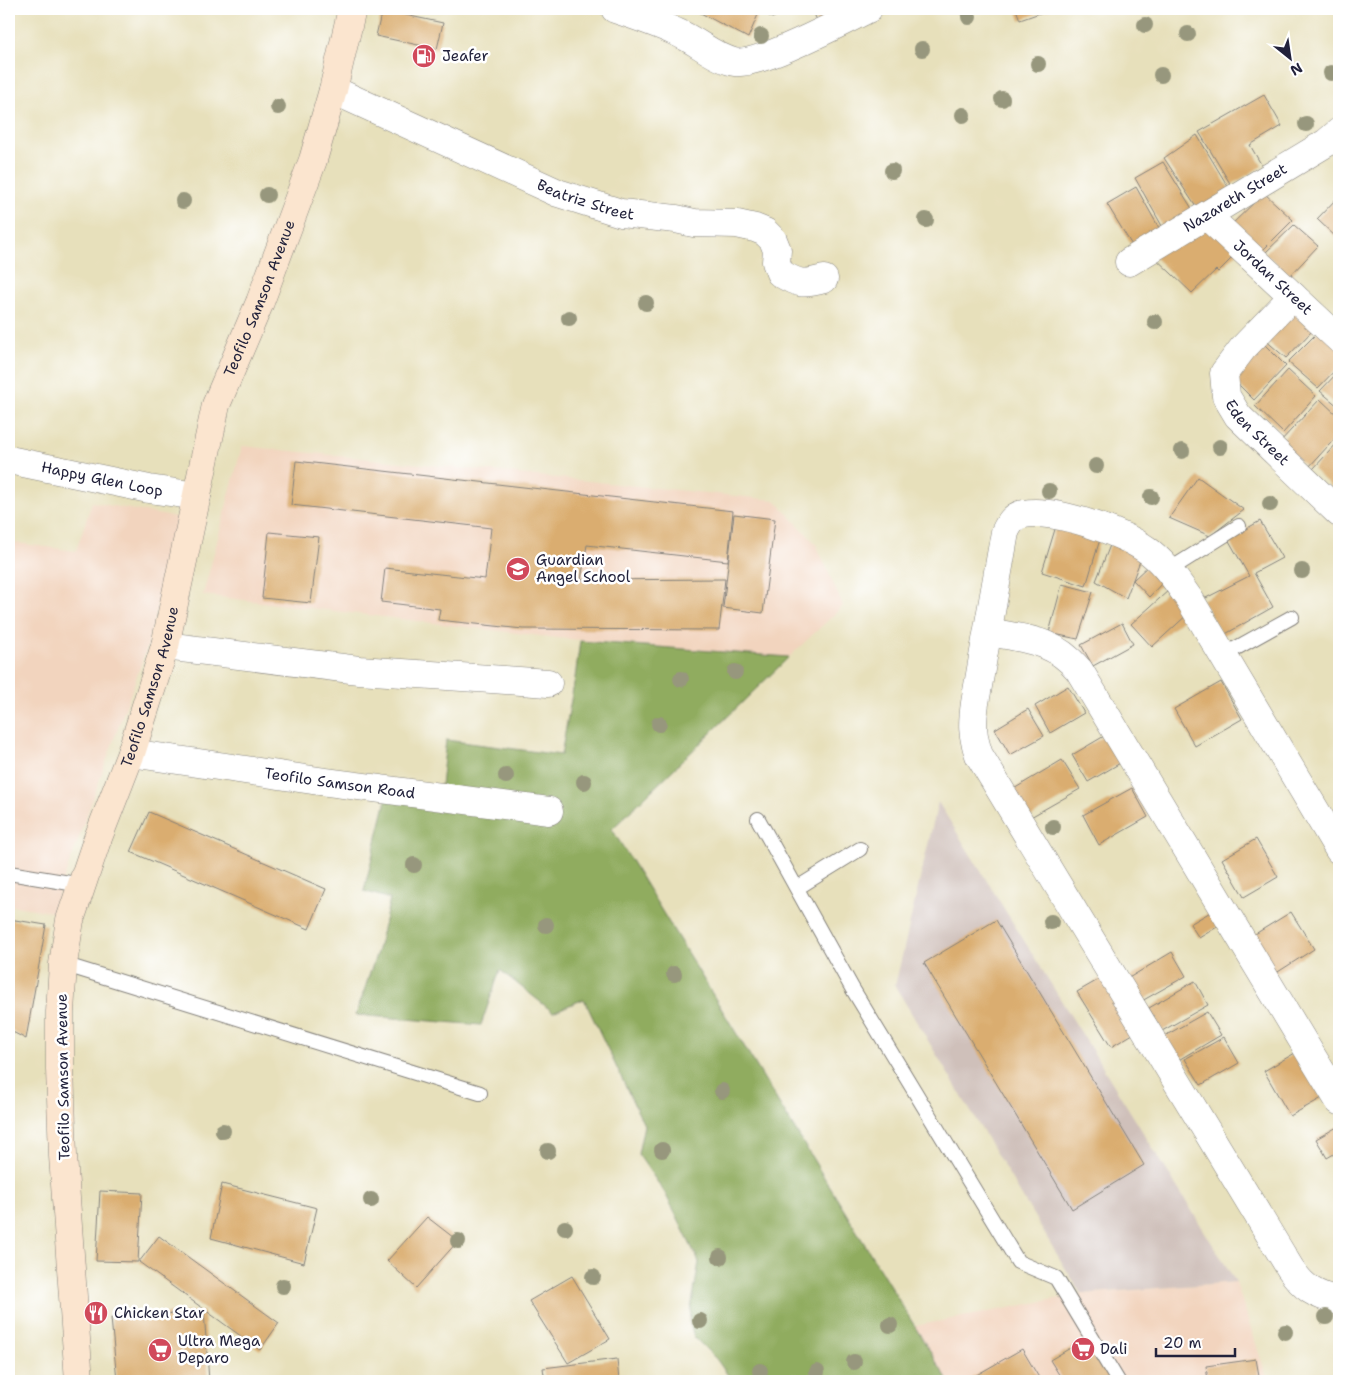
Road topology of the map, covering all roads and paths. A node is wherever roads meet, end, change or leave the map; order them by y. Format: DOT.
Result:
graph roads {
  1 [pos="352,9"];
  2 [pos="616,9"];
  3 [pos="868,9"];
  4 [pos="334,90"];
  5 [pos="1335,144"];
  6 [pos="1207,216"];
  7 [pos="1129,262"];
  8 [pos="824,280"];
  9 [pos="1293,296"];
  10 [pos="1339,340"];
  11 [pos="9,460"];
  12 [pos="197,496"];
  13 [pos="1339,513"];
  14 [pos="1239,526"];
  15 [pos="1169,570"];
  16 [pos="1292,618"];
  17 [pos="988,632"];
  18 [pos="165,646"];
  19 [pos="1222,656"];
  20 [pos="548,683"];
  21 [pos="131,754"];
  22 [pos="549,811"];
  23 [pos="758,819"];
  24 [pos="860,849"];
  25 [pos="1339,850"];
  26 [pos="9,872"];
  27 [pos="82,885"];
  28 [pos="797,888"];
  29 [pos="63,964"];
  30 [pos="480,1093"];
  31 [pos="1339,1101"];
  32 [pos="1339,1301"];
  33 [pos="79,1381"];
  34 [pos="1118,1381"];
  1 -- 4 [label="main road, Teofilo Samson Avenue"];
  2 -- 3 [label="street"];
  4 -- 8 [label="street, Beatriz Street"];
  4 -- 12 [label="main road, Teofilo Samson Avenue"];
  5 -- 6 [label="street, Nazareth Street"];
  6 -- 7 [label="street, Nazareth Street"];
  6 -- 9 [label="street, Jordan Street"];
  9 -- 10 [label="street, Jordan Street"];
  9 -- 13 [label="street, Eden Street"];
  11 -- 12 [label="street, Happy Glen Loop"];
  12 -- 18 [label="main road, Teofilo Samson Avenue"];
  14 -- 15 [label="lane"];
  15 -- 17 [label="street"];
  15 -- 19 [label="street"];
  16 -- 19 [label="lane"];
  17 -- 31 [label="street"];
  17 -- 32 [label="street"];
  18 -- 20 [label="street"];
  18 -- 21 [label="main road, Teofilo Samson Avenue"];
  19 -- 25 [label="street"];
  21 -- 22 [label="street, Teofilo Samson Road"];
  21 -- 27 [label="main road, Teofilo Samson Avenue"];
  23 -- 28 [label="lane"];
  24 -- 28 [label="lane"];
  26 -- 27 [label="lane"];
  27 -- 29 [label="main road, Teofilo Samson Avenue"];
  28 -- 34 [label="lane"];
  29 -- 30 [label="lane"];
  29 -- 33 [label="main road, Teofilo Samson Avenue"];
}
